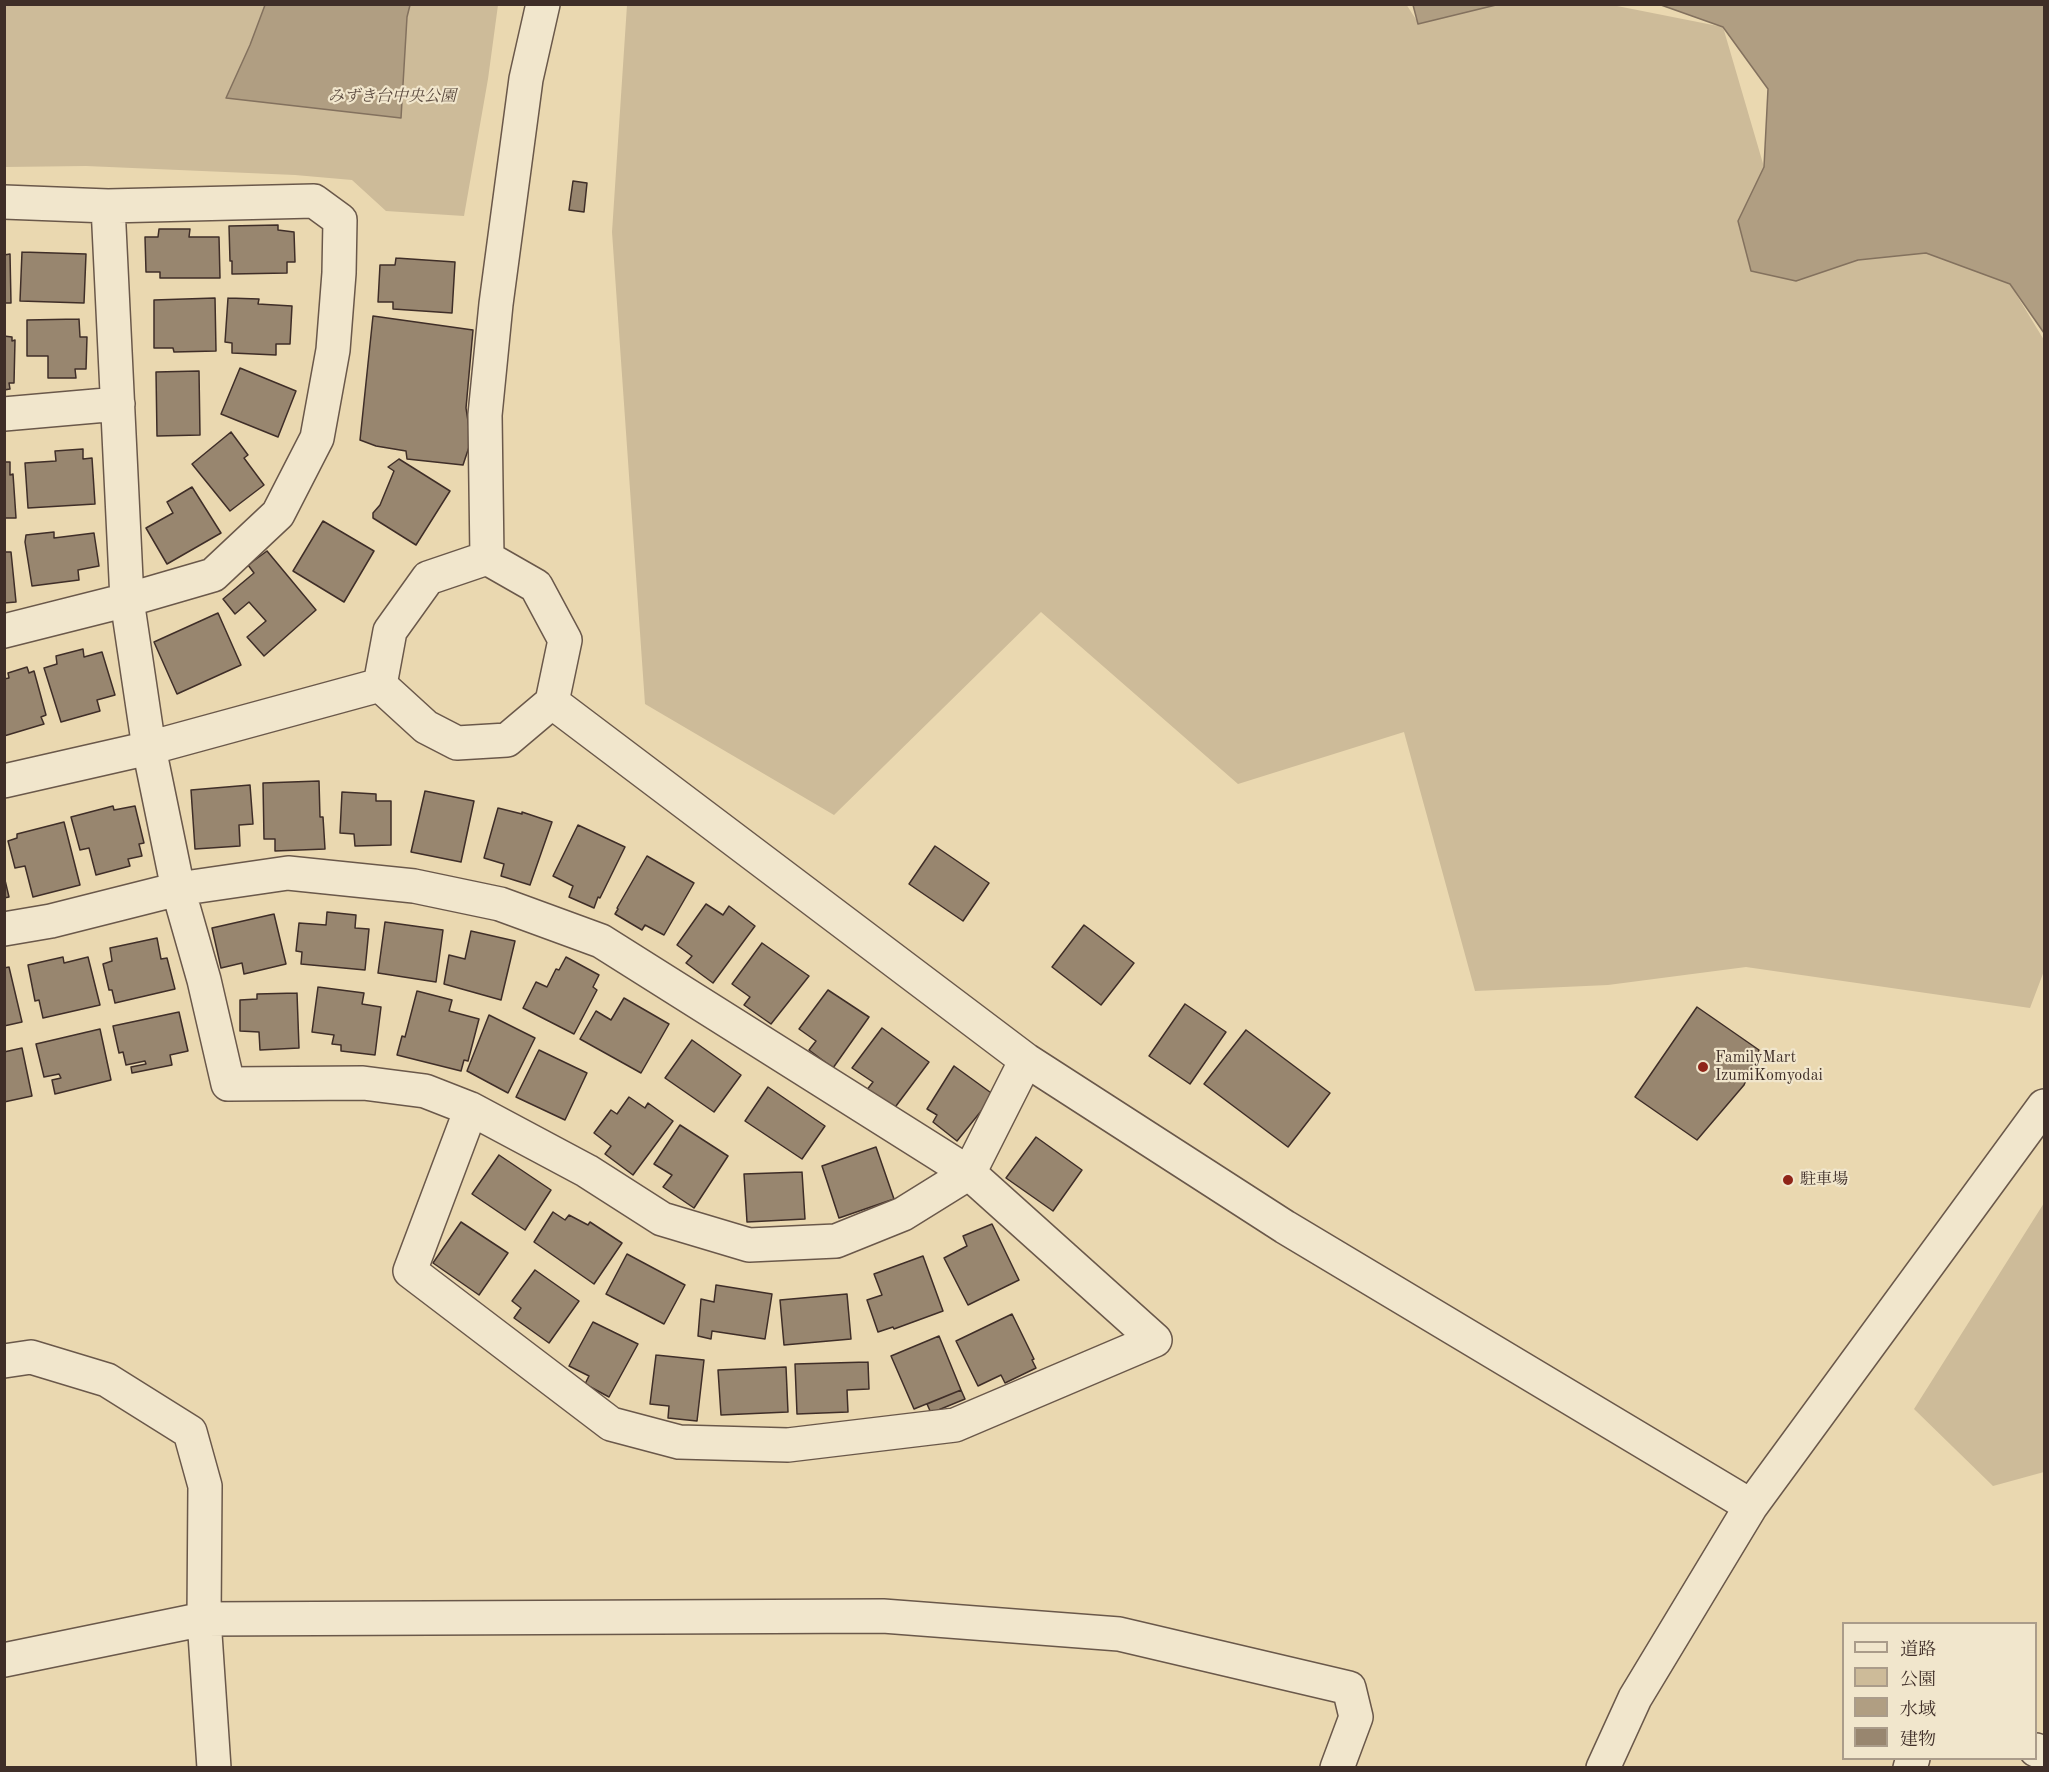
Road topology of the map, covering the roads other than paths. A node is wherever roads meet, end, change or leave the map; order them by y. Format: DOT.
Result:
graph roads {
  1 [pos="543,4"];
  2 [pos="4,202"];
  3 [pos="108,206"];
  4 [pos="118,404"];
  5 [pos="4,414"];
  6 [pos="487,558"];
  7 [pos="127,600"];
  8 [pos="4,631"];
  9 [pos="380,685"];
  10 [pos="552,702"];
  11 [pos="148,748"];
  12 [pos="4,781"];
  13 [pos="178,889"];
  14 [pos="4,929"];
  15 [pos="1026,1060"];
  16 [pos="2044,1106"];
  17 [pos="471,1109"];
  18 [pos="969,1173"];
  19 [pos="4,1361"];
  20 [pos="1751,1506"];
  21 [pos="204,1619"];
  22 [pos="4,1660"];
  23 [pos="214,1767"];
  24 [pos="1337,1767"];
  25 [pos="1603,1767"];
  1 -- 6 [label="street"];
  2 -- 3 [label="street"];
  3 -- 4 [label="street"];
  3 -- 7 [label="street"];
  4 -- 5 [label="street"];
  4 -- 7 [label="street"];
  6 -- 9 [label="street"];
  6 -- 10 [label="street"];
  7 -- 8 [label="street"];
  7 -- 11 [label="street"];
  9 -- 10 [label="street"];
  9 -- 11 [label="street"];
  10 -- 15 [label="street"];
  11 -- 12 [label="street"];
  11 -- 13 [label="street"];
  13 -- 14 [label="street"];
  13 -- 17 [label="street"];
  13 -- 18 [label="street"];
  15 -- 18 [label="street"];
  15 -- 20 [label="street"];
  16 -- 20 [label="street"];
  17 -- 18 [label="street"];
  17 -- 18 [label="street"];
  19 -- 21 [label="street"];
  20 -- 25 [label="street"];
  21 -- 22 [label="street"];
  21 -- 23 [label="street"];
  21 -- 24 [label="street"];
}
